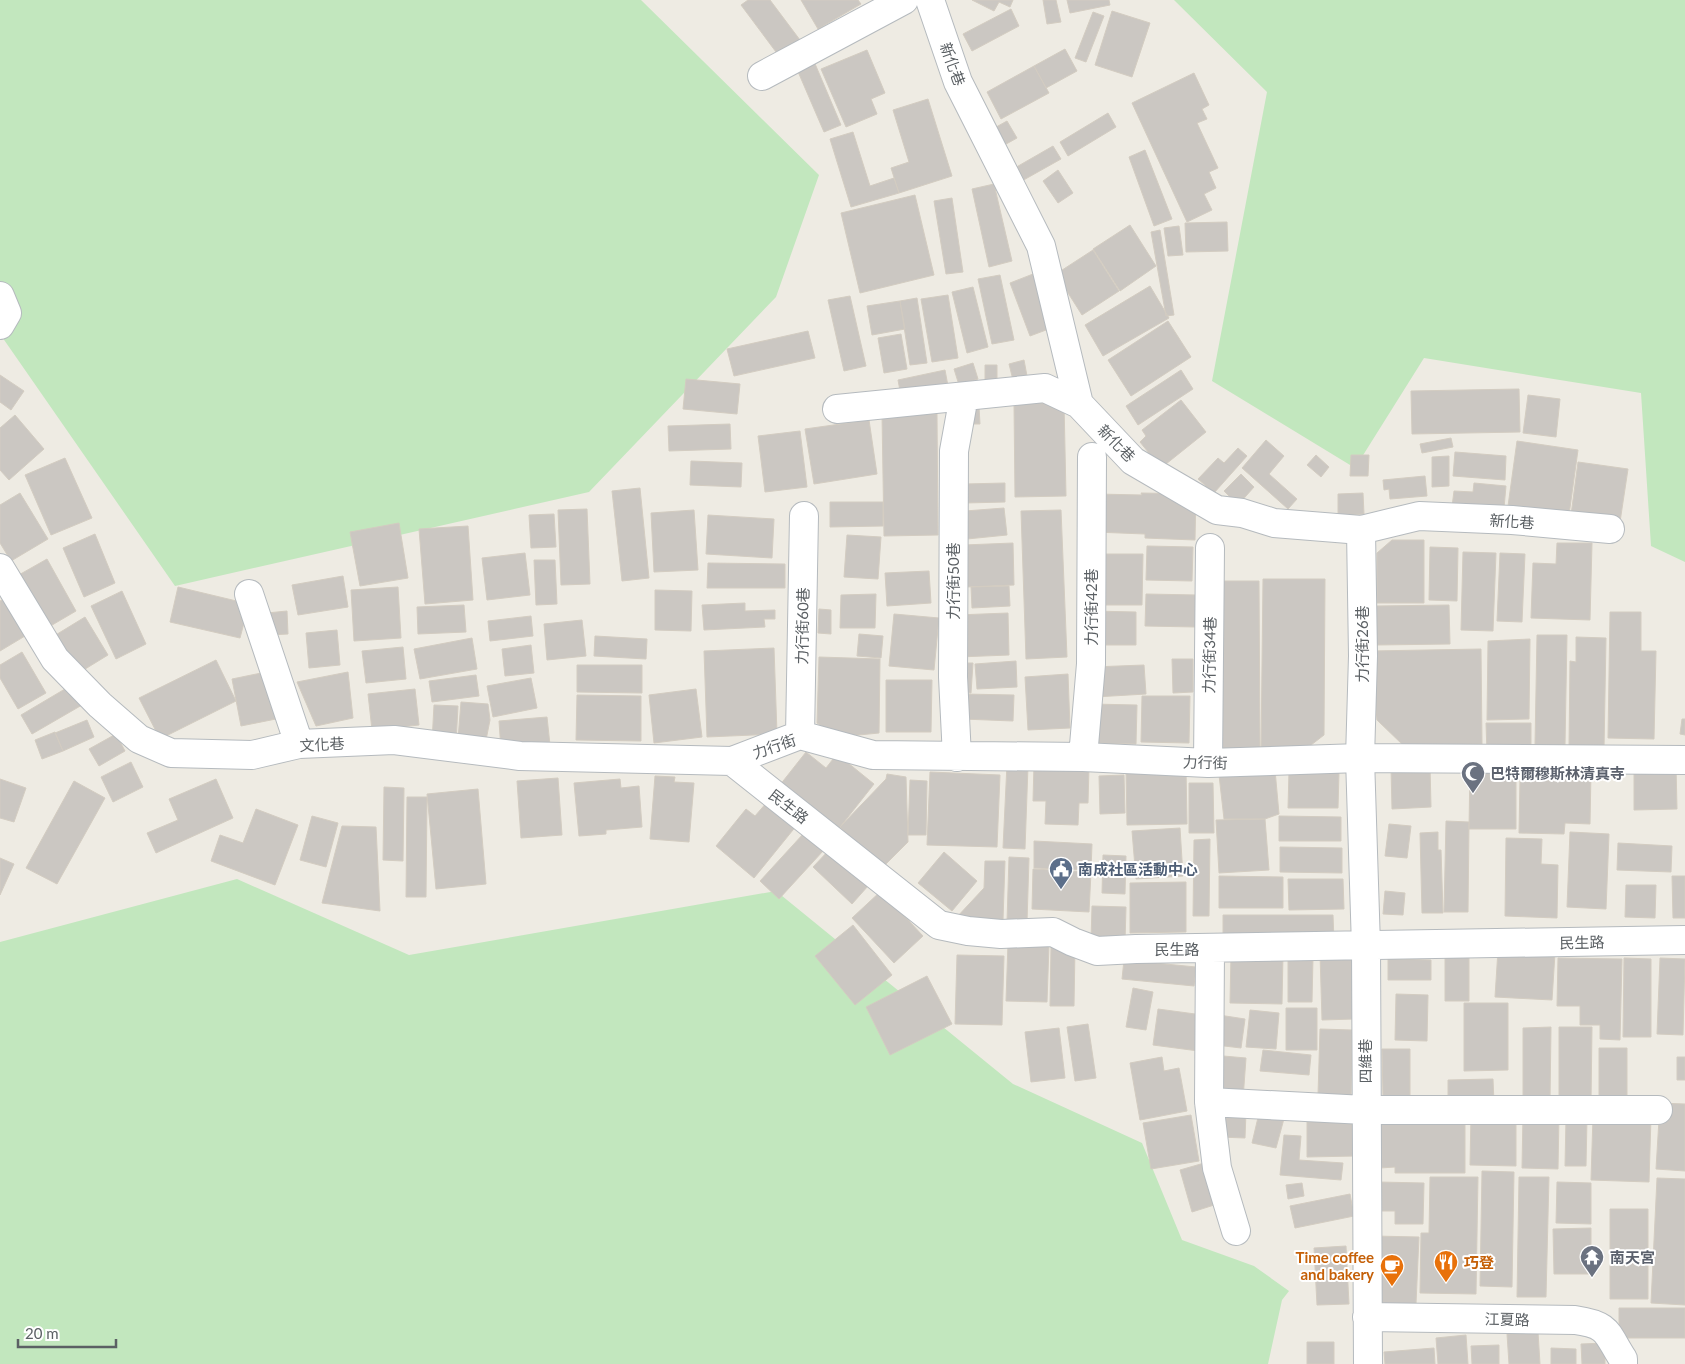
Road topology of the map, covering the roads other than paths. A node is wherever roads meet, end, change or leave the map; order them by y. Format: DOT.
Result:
graph roads {
  1 [pos="904,0"];
  2 [pos="930,0"];
  3 [pos="762,76"];
  4 [pos="0,296"];
  5 [pos="0,325"];
  6 [pos="1079,404"];
  7 [pos="962,406"];
  8 [pos="837,410"];
  9 [pos="1092,457"];
  10 [pos="804,516"];
  11 [pos="1361,530"];
  12 [pos="1610,530"];
  13 [pos="1210,548"];
  14 [pos="0,568"];
  15 [pos="249,594"];
  16 [pos="800,736"];
  17 [pos="299,744"];
  18 [pos="957,756"];
  19 [pos="1083,757"];
  20 [pos="1360,758"];
  21 [pos="1685,760"];
  22 [pos="732,761"];
  23 [pos="1208,763"];
  24 [pos="1685,940"];
  25 [pos="1366,946"];
  26 [pos="1210,949"];
  27 [pos="1209,1102"];
  28 [pos="1365,1110"];
  29 [pos="1658,1110"];
  30 [pos="1236,1231"];
  31 [pos="1368,1317"];
  32 [pos="1368,1364"];
  33 [pos="1623,1364"];
  1 -- 3 [label="street"];
  2 -- 6 [label="street, 新化巷"];
  4 -- 5 [label="street"];
  6 -- 8 [label="street"];
  6 -- 11 [label="street, 新化巷"];
  7 -- 18 [label="street, 力行街50巷"];
  9 -- 19 [label="street, 力行街42巷"];
  10 -- 16 [label="street, 力行街60巷"];
  11 -- 12 [label="street, 新化巷"];
  11 -- 20 [label="street, 力行街26巷"];
  13 -- 23 [label="street, 力行街34巷"];
  14 -- 17 [label="street, 文化巷"];
  15 -- 17 [label="street"];
  16 -- 18 [label="street, 力行街"];
  16 -- 22 [label="street, 力行街"];
  17 -- 22 [label="street, 文化巷"];
  18 -- 19 [label="street, 力行街"];
  19 -- 23 [label="street, 力行街"];
  20 -- 21 [label="street, 力行街"];
  20 -- 23 [label="street, 力行街"];
  20 -- 25 [label="street, 四維巷"];
  22 -- 26 [label="street, 民生路"];
  24 -- 25 [label="street, 民生路"];
  25 -- 26 [label="street, 民生路"];
  25 -- 28 [label="street, 四維巷"];
  26 -- 27 [label="street"];
  27 -- 28 [label="street"];
  27 -- 30 [label="street"];
  28 -- 29 [label="street"];
  28 -- 31 [label="street, 四維巷"];
  31 -- 32 [label="street, 四維巷"];
  31 -- 33 [label="street, 江夏路"];
}
